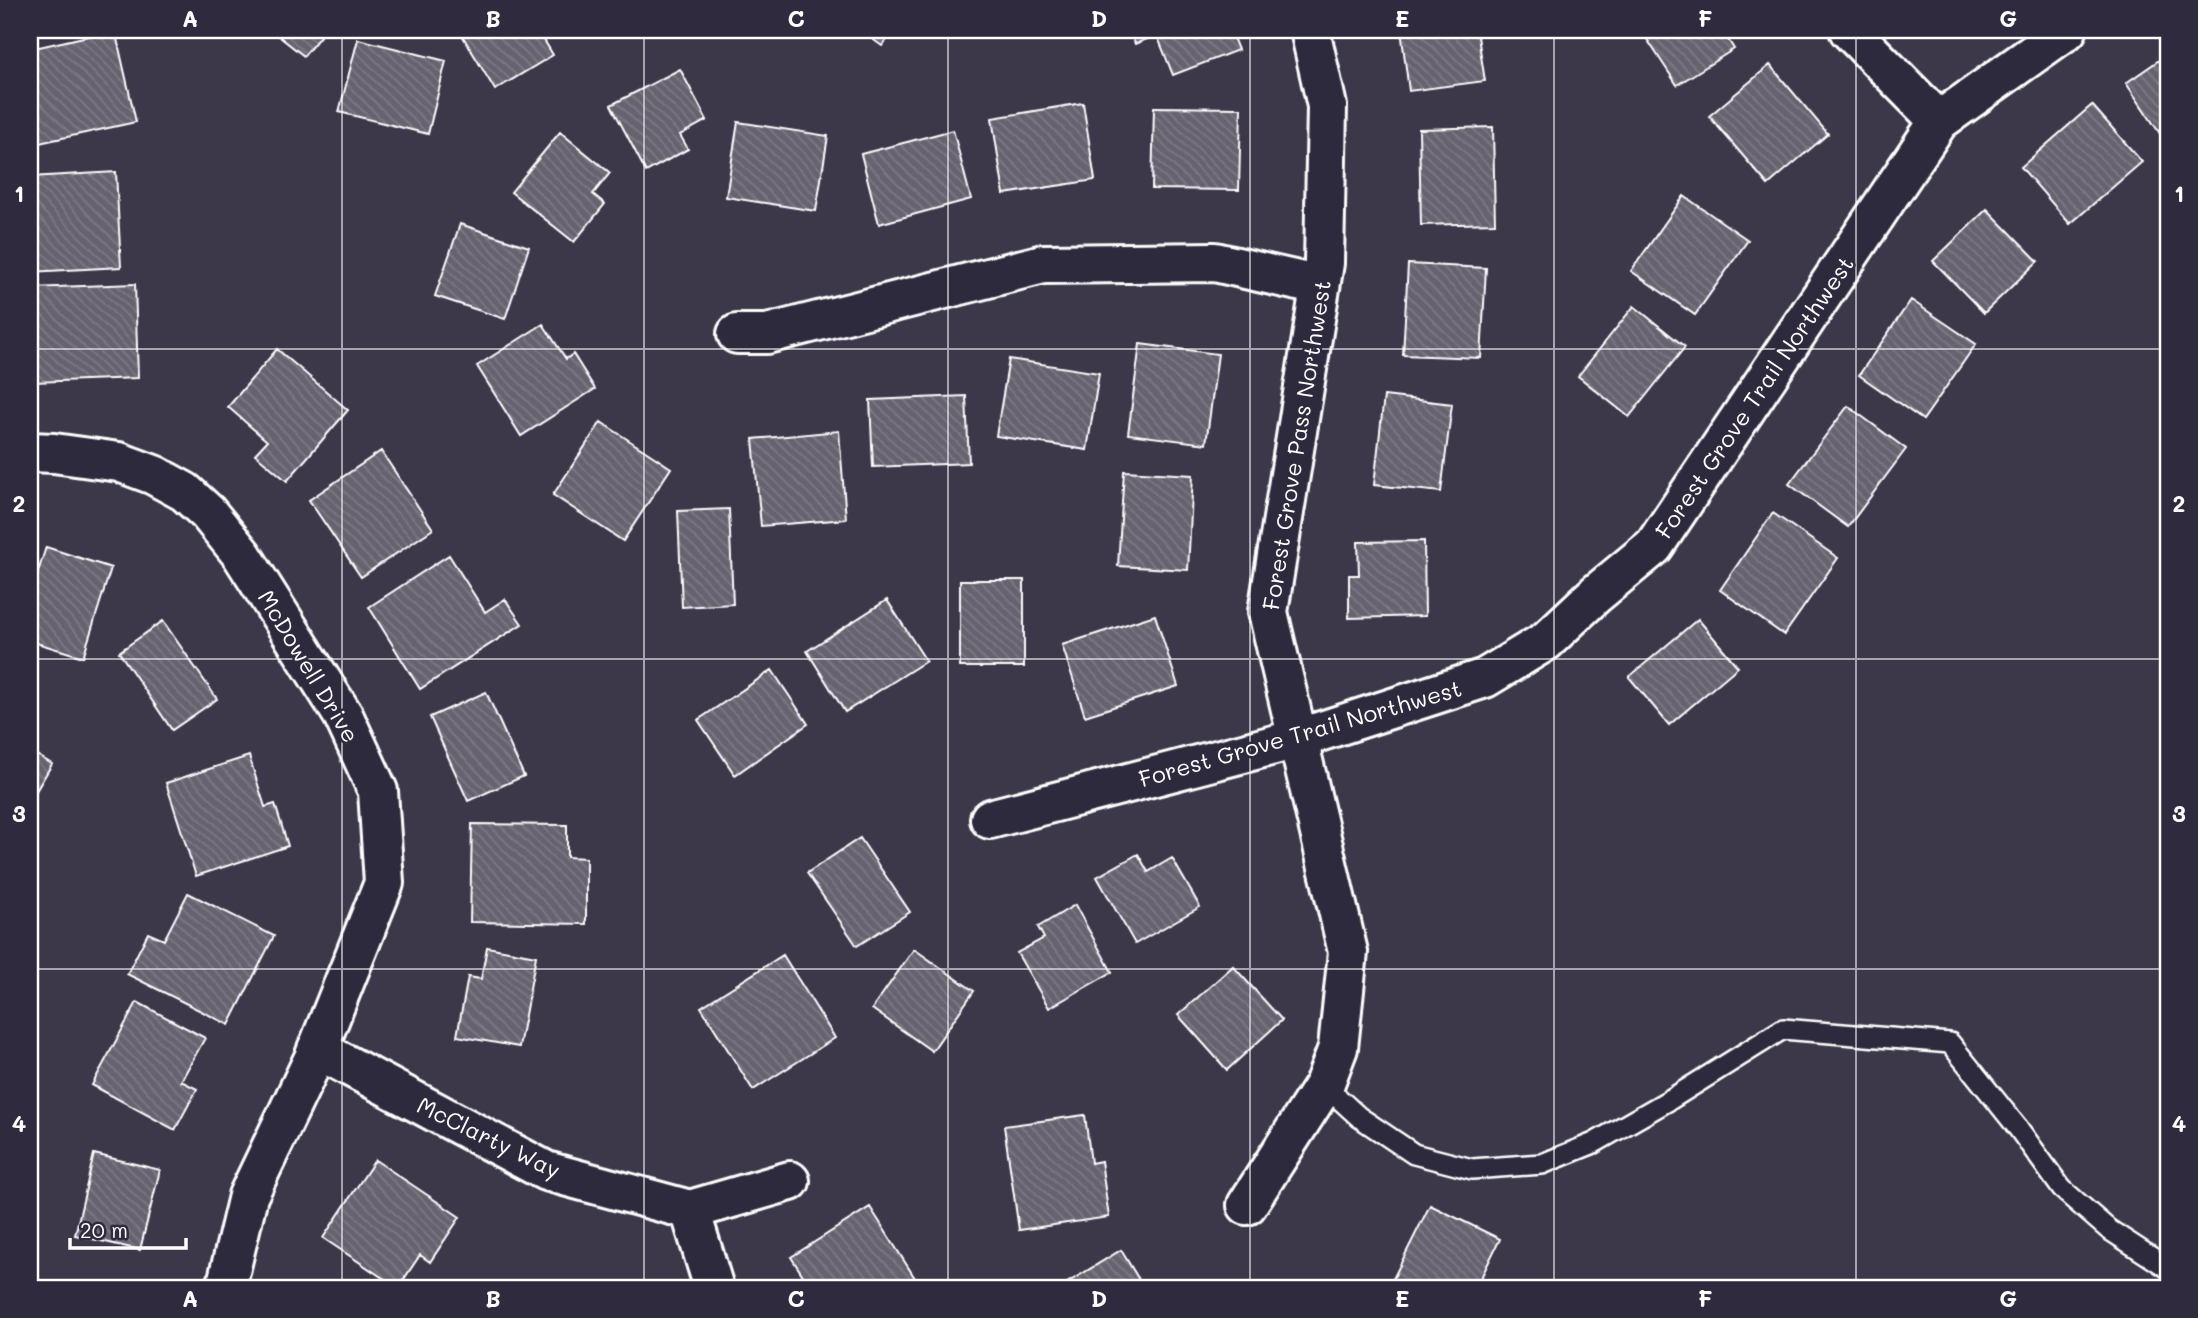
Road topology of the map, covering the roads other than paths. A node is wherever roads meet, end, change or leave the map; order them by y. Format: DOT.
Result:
graph roads {
  1 [pos="1310,30"];
  2 [pos="1849,30"];
  3 [pos="2067,30"];
  4 [pos="1940,121"];
  5 [pos="1321,286"];
  6 [pos="737,334"];
  7 [pos="30,452"];
  8 [pos="1297,739"];
  9 [pos="990,819"];
  10 [pos="317,1049"];
  11 [pos="1324,1085"];
  12 [pos="790,1181"];
  13 [pos="1247,1205"];
  14 [pos="690,1210"];
  15 [pos="2166,1267"];
  16 [pos="226,1288"];
  17 [pos="714,1288"];
  1 -- 5 [label="street, Forest Grove Pass Northwest"];
  2 -- 4 [label="street"];
  3 -- 4 [label="street, Forest Grove Trail Northwest"];
  4 -- 8 [label="street, Forest Grove Trail Northwest"];
  5 -- 6 [label="street"];
  5 -- 8 [label="street, Forest Grove Pass Northwest"];
  7 -- 10 [label="street, McDowell Drive"];
  8 -- 9 [label="street, Forest Grove Trail Northwest"];
  8 -- 11 [label="street, Forest Grove Pass Northwest"];
  10 -- 14 [label="street, McClarty Way"];
  10 -- 16 [label="street, McDowell Drive"];
  11 -- 13 [label="street, Forest Grove Pass Northwest"];
  11 -- 15 [label="lane"];
  12 -- 14 [label="street"];
  14 -- 17 [label="street"];
}
